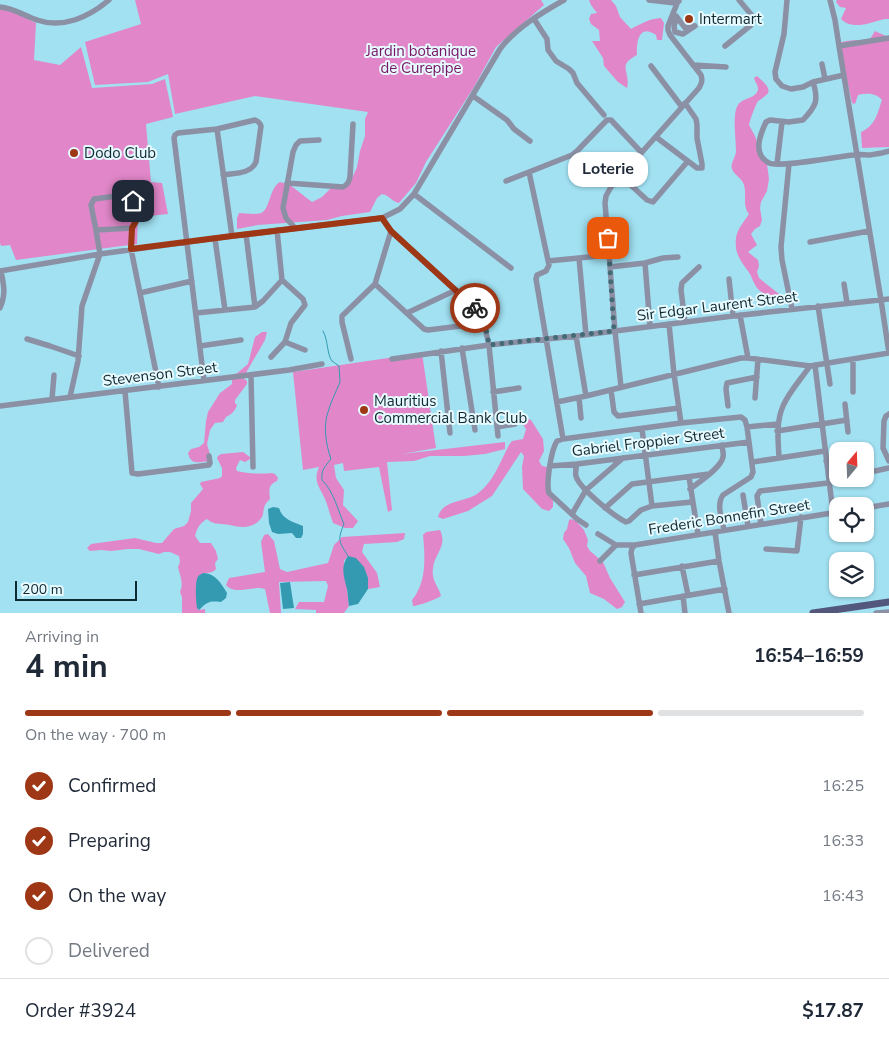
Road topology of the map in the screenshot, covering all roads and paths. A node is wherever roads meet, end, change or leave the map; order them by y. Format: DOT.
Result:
graph roads {
  1 [pos="3,0"];
  2 [pos="109,0"];
  3 [pos="649,0"];
  4 [pos="740,0"];
  5 [pos="787,0"];
  6 [pos="830,0"];
  7 [pos="562,1"];
  8 [pos="679,1"];
  9 [pos="0,7"];
  10 [pos="675,15"];
  11 [pos="534,19"];
  12 [pos="889,38"];
  13 [pos="725,46"];
  14 [pos="838,46"];
  15 [pos="822,64"];
  16 [pos="693,65"];
  17 [pos="652,66"];
  18 [pos="726,67"];
  19 [pos="844,75"];
  20 [pos="825,79"];
  21 [pos="813,82"];
  22 [pos="473,96"];
  23 [pos="684,105"];
  24 [pos="604,115"];
  25 [pos="782,122"];
  26 [pos="353,124"];
  27 [pos="217,128"];
  28 [pos="656,137"];
  29 [pos="318,140"];
  30 [pos="530,140"];
  31 [pos="889,151"];
  32 [pos="642,152"];
  33 [pos="857,154"];
  34 [pos="688,161"];
  35 [pos="777,164"];
  36 [pos="788,164"];
  37 [pos="529,172"];
  38 [pos="223,175"];
  39 [pos="621,176"];
  40 [pos="506,180"];
  41 [pos="287,183"];
  42 [pos="414,194"];
  43 [pos="382,218"];
  44 [pos="132,228"];
  45 [pos="295,228"];
  46 [pos="96,230"];
  47 [pos="277,230"];
  48 [pos="391,231"];
  49 [pos="869,231"];
  50 [pos="246,234"];
  51 [pos="232,236"];
  52 [pos="215,239"];
  53 [pos="187,242"];
  54 [pos="810,242"];
  55 [pos="131,249"];
  56 [pos="100,254"];
  57 [pos="609,255"];
  58 [pos="579,258"];
  59 [pos="678,258"];
  60 [pos="548,261"];
  61 [pos="645,263"];
  62 [pos="610,267"];
  63 [pos="699,267"];
  64 [pos="511,268"];
  65 [pos="1,271"];
  66 [pos="730,279"];
  67 [pos="282,280"];
  68 [pos="192,281"];
  69 [pos="375,284"];
  70 [pos="844,284"];
  71 [pos="456,290"];
  72 [pos="140,293"];
  73 [pos="889,299"];
  74 [pos="882,300"];
  75 [pos="847,303"];
  76 [pos="818,306"];
  77 [pos="255,307"];
  78 [pos="0,308"];
  79 [pos="792,309"];
  80 [pos="225,310"];
  81 [pos="196,313"];
  82 [pos="407,313"];
  83 [pos="737,316"];
  84 [pos="685,322"];
  85 [pos="485,323"];
  86 [pos="669,324"];
  87 [pos="650,326"];
  88 [pos="614,331"];
  89 [pos="586,335"];
  90 [pos="576,336"];
  91 [pos="27,339"];
  92 [pos="546,339"];
  93 [pos="241,340"];
  94 [pos="285,342"];
  95 [pos="489,345"];
  96 [pos="200,346"];
  97 [pos="462,348"];
  98 [pos="304,350"];
  99 [pos="441,351"];
  100 [pos="889,353"];
  101 [pos="78,356"];
  102 [pos="271,357"];
  103 [pos="748,358"];
  104 [pos="351,359"];
  105 [pos="392,359"];
  106 [pos="853,359"];
  107 [pos="758,360"];
  108 [pos="322,364"];
  109 [pos="827,364"];
  110 [pos="812,366"];
  111 [pos="54,374"];
  112 [pos="674,374"];
  113 [pos="251,375"];
  114 [pos="757,377"];
  115 [pos="204,381"];
  116 [pos="830,384"];
  117 [pos="159,387"];
  118 [pos="620,387"];
  119 [pos="519,388"];
  120 [pos="612,390"];
  121 [pos="125,391"];
  122 [pos="493,392"];
  123 [pos="853,392"];
  124 [pos="586,396"];
  125 [pos="70,397"];
  126 [pos="579,398"];
  127 [pos="755,398"];
  128 [pos="52,400"];
  129 [pos="557,402"];
  130 [pos="845,404"];
  131 [pos="0,406"];
  132 [pos="728,406"];
  133 [pos="679,408"];
  134 [pos="889,414"];
  135 [pos="582,418"];
  136 [pos="847,420"];
  137 [pos="681,423"];
  138 [pos="515,424"];
  139 [pos="823,424"];
  140 [pos="497,427"];
  141 [pos="747,427"];
  142 [pos="778,427"];
  143 [pos="642,429"];
  144 [pos="475,430"];
  145 [pos="848,432"];
  146 [pos="450,433"];
  147 [pos="498,436"];
  148 [pos="562,439"];
  149 [pos="749,442"];
  150 [pos="722,445"];
  151 [pos="825,451"];
  152 [pos="646,455"];
  153 [pos="210,456"];
  154 [pos="779,457"];
  155 [pos="623,458"];
  156 [pos="829,460"];
  157 [pos="826,461"];
  158 [pos="889,461"];
  159 [pos="753,462"];
  160 [pos="577,464"];
  161 [pos="550,466"];
  162 [pos="253,467"];
  163 [pos="889,468"];
  164 [pos="875,471"];
  165 [pos="708,474"];
  166 [pos="689,477"];
  167 [pos="649,481"];
  168 [pos="828,483"];
  169 [pos="690,489"];
  170 [pos="586,490"];
  171 [pos="744,495"];
  172 [pos="831,497"];
  173 [pos="692,502"];
  174 [pos="889,504"];
  175 [pos="652,506"];
  176 [pos="874,506"];
  177 [pos="605,508"];
  178 [pos="829,513"];
  179 [pos="572,514"];
  180 [pos="801,517"];
  181 [pos="761,524"];
  182 [pos="586,525"];
  183 [pos="748,526"];
  184 [pos="724,530"];
  185 [pos="715,532"];
  186 [pos="598,534"];
  187 [pos="698,534"];
  188 [pos="616,545"];
  189 [pos="636,545"];
  190 [pos="766,549"];
  191 [pos="600,561"];
  192 [pos="719,561"];
  193 [pos="682,566"];
  194 [pos="634,575"];
  195 [pos="725,589"];
  196 [pos="686,596"];
  197 [pos="889,602"];
  198 [pos="639,604"];
  199 [pos="846,611"];
  200 [pos="821,612"];
  201 [pos="889,612"];
  202 [pos="640,613"];
  203 [pos="685,613"];
  204 [pos="729,613"];
  205 [pos="813,613"];
  206 [pos="876,613"];
  1 -- 9 [label="street"];
  2 -- 9 [label="street"];
  3 -- 8 [label="street"];
  4 -- 13 [label="street"];
  5 -- 21 [label="street"];
  6 -- 14 [label="street"];
  7 -- 11 [label="street"];
  8 -- 10 [label="street"];
  10 -- 10 [label="street"];
  10 -- 16 [label="street"];
  11 -- 22 [label="street"];
  11 -- 24 [label="street"];
  12 -- 14 [label="street"];
  14 -- 19 [label="street"];
  15 -- 20 [label="street"];
  16 -- 18 [label="street"];
  16 -- 23 [label="street"];
  17 -- 23 [label="street"];
  19 -- 20 [label="street"];
  19 -- 33 [label="street"];
  20 -- 21 [label="street"];
  21 -- 25 [label="street"];
  22 -- 30 [label="street"];
  22 -- 42 [label="street"];
  23 -- 28 [label="street"];
  23 -- 34 [label="street"];
  25 -- 35 [label="street"];
  25 -- 35 [label="street"];
  26 -- 41 [label="street"];
  27 -- 38 [label="street"];
  27 -- 38 [label="street"];
  27 -- 53 [label="street"];
  28 -- 32 [label="street"];
  28 -- 34 [label="street"];
  29 -- 41 [label="street"];
  31 -- 33 [label="street"];
  32 -- 37 [label="street"];
  32 -- 39 [label="street"];
  33 -- 36 [label="street"];
  33 -- 49 [label="street"];
  34 -- 39 [label="street"];
  35 -- 36 [label="street"];
  36 -- 79 [label="street"];
  37 -- 40 [label="street"];
  37 -- 60 [label="street"];
  38 -- 51 [label="street"];
  39 -- 57 [label="street"];
  41 -- 45 [label="street"];
  42 -- 43 [label="street"];
  42 -- 64 [label="street"];
  43 -- 45 [label="street"];
  43 -- 48 [label="street"];
  44 -- 46 [label="street"];
  44 -- 46 [label="street"];
  44 -- 55 [label="street"];
  45 -- 47 [label="street"];
  46 -- 56 [label="street"];
  47 -- 50 [label="street"];
  47 -- 67 [label="street"];
  48 -- 69 [label="street"];
  48 -- 71 [label="street"];
  49 -- 54 [label="street"];
  49 -- 74 [label="street"];
  50 -- 51 [label="street"];
  50 -- 77 [label="street"];
  51 -- 52 [label="street"];
  52 -- 53 [label="street"];
  52 -- 80 [label="street"];
  53 -- 55 [label="street"];
  53 -- 68 [label="street"];
  55 -- 56 [label="street"];
  55 -- 72 [label="street"];
  56 -- 65 [label="street"];
  56 -- 101 [label="street"];
  57 -- 58 [label="street"];
  57 -- 62 [label="street"];
  58 -- 60 [label="street"];
  58 -- 89 [label="street"];
  59 -- 61 [label="street"];
  60 -- 92 [label="street"];
  61 -- 62 [label="street"];
  61 -- 87 [label="street"];
  62 -- 88 [label="street"];
  63 -- 84 [label="street"];
  65 -- 78 [label="street"];
  66 -- 83 [label="street"];
  67 -- 77 [label="street"];
  67 -- 94 [label="street"];
  68 -- 72 [label="street"];
  68 -- 81 [label="street"];
  69 -- 82 [label="street"];
  69 -- 104 [label="street"];
  70 -- 75 [label="street"];
  71 -- 82 [label="street"];
  71 -- 85 [label="street"];
  72 -- 117 [label="street"];
  73 -- 74 [label="street, Sir Edgar Laurent Street"];
  74 -- 75 [label="street, Sir Edgar Laurent Street"];
  74 -- 100 [label="street"];
  75 -- 76 [label="street, Sir Edgar Laurent Street"];
  76 -- 79 [label="street, Sir Edgar Laurent Street"];
  76 -- 109 [label="street"];
  77 -- 80 [label="street"];
  79 -- 83 [label="street, Sir Edgar Laurent Street"];
  80 -- 81 [label="street"];
  81 -- 96 [label="street"];
  82 -- 85 [label="street"];
  83 -- 84 [label="street, Sir Edgar Laurent Street"];
  83 -- 103 [label="street"];
  84 -- 86 [label="street, Sir Edgar Laurent Street"];
  85 -- 95 [label="street"];
  86 -- 87 [label="street, Sir Edgar Laurent Street"];
  86 -- 112 [label="street"];
  87 -- 88 [label="street, Sir Edgar Laurent Street"];
  88 -- 89 [label="street, Sir Edgar Laurent Street"];
  88 -- 118 [label="street"];
  89 -- 90 [label="street, Sir Edgar Laurent Street"];
  90 -- 92 [label="street, Sir Edgar Laurent Street"];
  90 -- 124 [label="street"];
  91 -- 101 [label="street"];
  92 -- 95 [label="street, Sir Edgar Laurent Street"];
  92 -- 129 [label="street"];
  93 -- 96 [label="street"];
  94 -- 98 [label="street"];
  94 -- 102 [label="street"];
  95 -- 97 [label="street, Sir Edgar Laurent Street"];
  95 -- 122 [label="street"];
  96 -- 115 [label="street"];
  97 -- 99 [label="street, Sir Edgar Laurent Street"];
  97 -- 144 [label="street"];
  99 -- 105 [label="street, Sir Edgar Laurent Street"];
  99 -- 146 [label="street"];
  100 -- 106 [label="street"];
  101 -- 125 [label="street"];
  103 -- 107 [label="street"];
  103 -- 112 [label="street"];
  106 -- 109 [label="street"];
  106 -- 123 [label="street"];
  107 -- 110 [label="street"];
  107 -- 114 [label="street"];
  108 -- 113 [label="street, Stevenson Street"];
  109 -- 110 [label="street"];
  109 -- 116 [label="street"];
  110 -- 139 [label="street"];
  110 -- 142 [label="street"];
  111 -- 128 [label="street"];
  112 -- 118 [label="street"];
  112 -- 133 [label="street"];
  113 -- 115 [label="street, Stevenson Street"];
  113 -- 162 [label="street"];
  114 -- 127 [label="street"];
  114 -- 132 [label="street"];
  115 -- 117 [label="street, Stevenson Street"];
  117 -- 121 [label="street, Stevenson Street"];
  118 -- 120 [label="street"];
  119 -- 122 [label="street"];
  120 -- 124 [label="street"];
  120 -- 133 [label="street"];
  121 -- 125 [label="street, Stevenson Street"];
  121 -- 153 [label="street"];
  122 -- 140 [label="street"];
  124 -- 126 [label="street"];
  125 -- 128 [label="street, Stevenson Street"];
  126 -- 129 [label="street"];
  126 -- 135 [label="street"];
  128 -- 131 [label="street, Stevenson Street"];
  129 -- 148 [label="street"];
  130 -- 136 [label="street"];
  133 -- 137 [label="street"];
  134 -- 158 [label="street"];
  136 -- 139 [label="street"];
  136 -- 145 [label="street"];
  137 -- 141 [label="street"];
  137 -- 143 [label="street"];
  138 -- 140 [label="street"];
  139 -- 142 [label="street"];
  139 -- 151 [label="street"];
  140 -- 147 [label="street"];
  141 -- 142 [label="street"];
  141 -- 149 [label="street"];
  142 -- 154 [label="street"];
  143 -- 148 [label="street"];
  143 -- 152 [label="street"];
  148 -- 161 [label="street"];
  149 -- 150 [label="street, Gabriel Froppier Street"];
  149 -- 159 [label="street"];
  150 -- 152 [label="street, Gabriel Froppier Street"];
  150 -- 165 [label="street"];
  151 -- 154 [label="street"];
  151 -- 157 [label="street"];
  152 -- 155 [label="street, Gabriel Froppier Street"];
  152 -- 167 [label="street"];
  154 -- 159 [label="street"];
  155 -- 160 [label="street, Gabriel Froppier Street"];
  155 -- 170 [label="street"];
  156 -- 157 [label="street"];
  157 -- 168 [label="street"];
  159 -- 184 [label="street"];
  160 -- 161 [label="street, Gabriel Froppier Street"];
  160 -- 170 [label="street"];
  161 -- 179 [label="street"];
  163 -- 164 [label="street"];
  165 -- 166 [label="street"];
  165 -- 169 [label="street"];
  166 -- 167 [label="street"];
  166 -- 169 [label="street"];
  167 -- 175 [label="street"];
  167 -- 177 [label="street"];
  168 -- 172 [label="street"];
  168 -- 181 [label="street"];
  169 -- 173 [label="street"];
  170 -- 177 [label="street"];
  170 -- 179 [label="street"];
  171 -- 183 [label="street"];
  173 -- 175 [label="street"];
  173 -- 187 [label="street"];
  174 -- 176 [label="street"];
  175 -- 177 [label="street"];
  178 -- 180 [label="street, Frederic Bonnefin Street"];
  179 -- 182 [label="street"];
  180 -- 181 [label="street, Frederic Bonnefin Street"];
  180 -- 190 [label="street"];
  181 -- 183 [label="street, Frederic Bonnefin Street"];
  183 -- 184 [label="street, Frederic Bonnefin Street"];
  184 -- 185 [label="street, Frederic Bonnefin Street"];
  185 -- 187 [label="street, Frederic Bonnefin Street"];
  185 -- 192 [label="street"];
  186 -- 188 [label="street"];
  187 -- 189 [label="street, Frederic Bonnefin Street"];
  188 -- 189 [label="street"];
  188 -- 191 [label="street"];
  189 -- 194 [label="street, Frederic Bonnefin Street"];
  192 -- 193 [label="street"];
  192 -- 195 [label="street"];
  193 -- 194 [label="street"];
  193 -- 196 [label="street"];
  194 -- 198 [label="street, Frederic Bonnefin Street"];
  195 -- 196 [label="street"];
  195 -- 204 [label="street"];
  196 -- 198 [label="street"];
  196 -- 203 [label="street"];
  197 -- 199 [label="main road"];
  198 -- 202 [label="street, Frederic Bonnefin Street"];
  199 -- 200 [label="main road"];
  200 -- 205 [label="main road"];
  201 -- 206 [label="street"];
}
